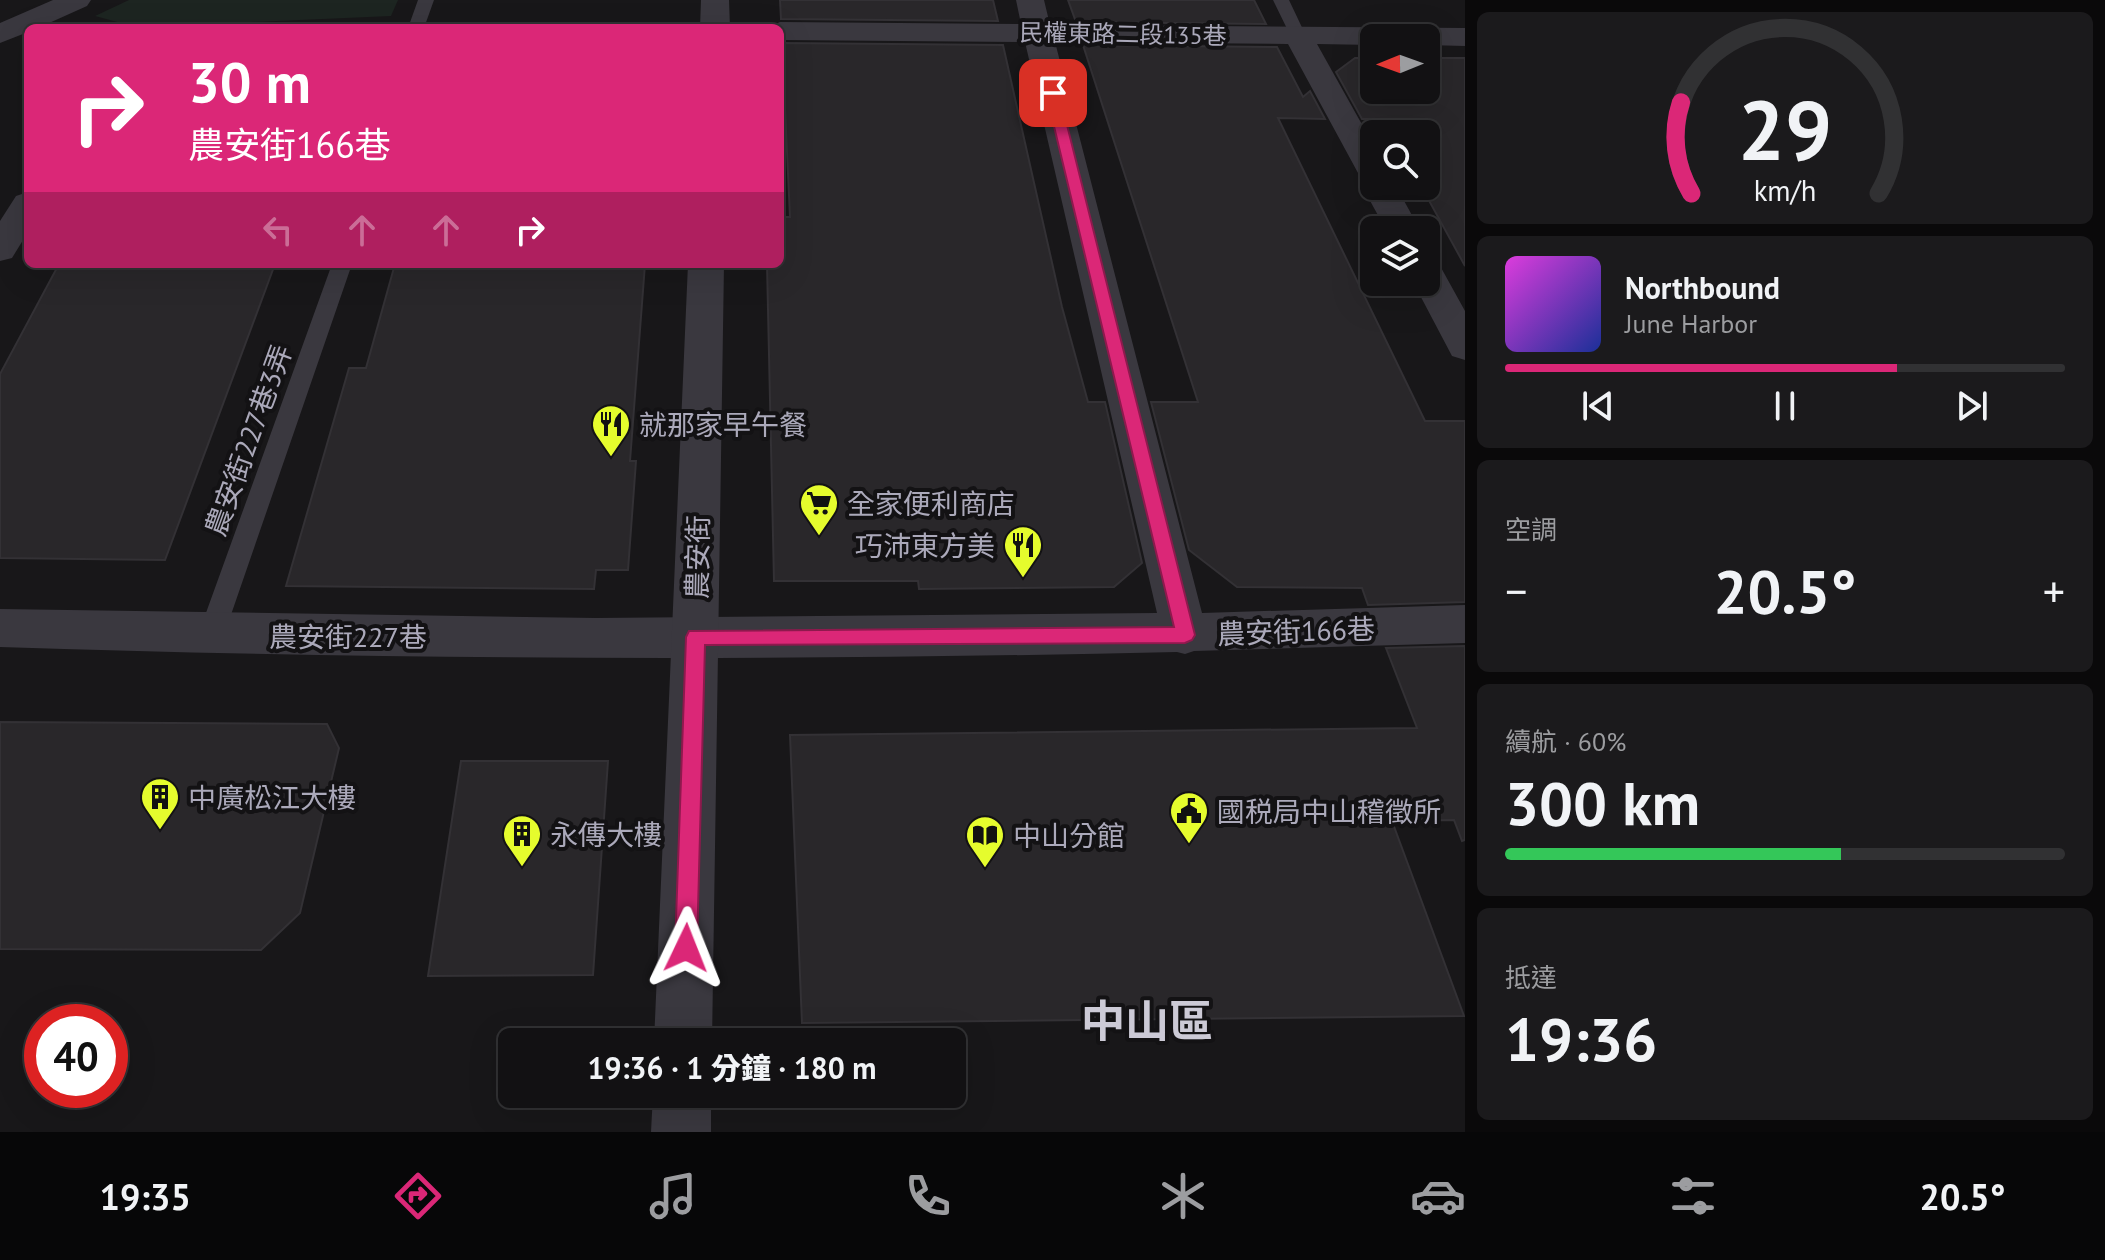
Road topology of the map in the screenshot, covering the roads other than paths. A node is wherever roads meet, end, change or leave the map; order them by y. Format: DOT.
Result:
graph roads {
  1 [pos="77,0"];
  2 [pos="426,0"];
  3 [pos="715,0"];
  4 [pos="1281,0"];
  5 [pos="1034,16"];
  6 [pos="417,24"];
  7 [pos="715,24"];
  8 [pos="10,28"];
  9 [pos="784,31"];
  10 [pos="1465,37"];
  11 [pos="1299,38"];
  12 [pos="1360,150"];
  13 [pos="24,210"];
  14 [pos="0,250"];
  15 [pos="341,268"];
  16 [pos="706,268"];
  17 [pos="1438,296"];
  18 [pos="1465,347"];
  19 [pos="1465,624"];
  20 [pos="0,628"];
  21 [pos="211,635"];
  22 [pos="1185,635"];
  23 [pos="696,637"];
  24 [pos="683,1028"];
  25 [pos="682,1108"];
  26 [pos="681,1132"];
  1 -- 8 [label="street"];
  2 -- 6 [label="lane"];
  3 -- 7 [label="street"];
  4 -- 11 [label="lane"];
  5 -- 9 [label="street, 民權東路二段135巷"];
  5 -- 11 [label="street, 民權東路二段135巷"];
  5 -- 22 [label="street"];
  10 -- 11 [label="street, 民權東路二段135巷"];
  11 -- 12 [label="street"];
  13 -- 14 [label="street"];
  15 -- 21 [label="lane, 農安街227巷3弄"];
  16 -- 23 [label="street, 農安街"];
  17 -- 18 [label="street"];
  19 -- 22 [label="street, 農安街166巷"];
  20 -- 21 [label="street, 農安街227巷"];
  21 -- 23 [label="street, 農安街227巷"];
  22 -- 23 [label="street, 農安街166巷"];
  23 -- 24 [label="street, 農安街"];
  25 -- 26 [label="street"];
}
